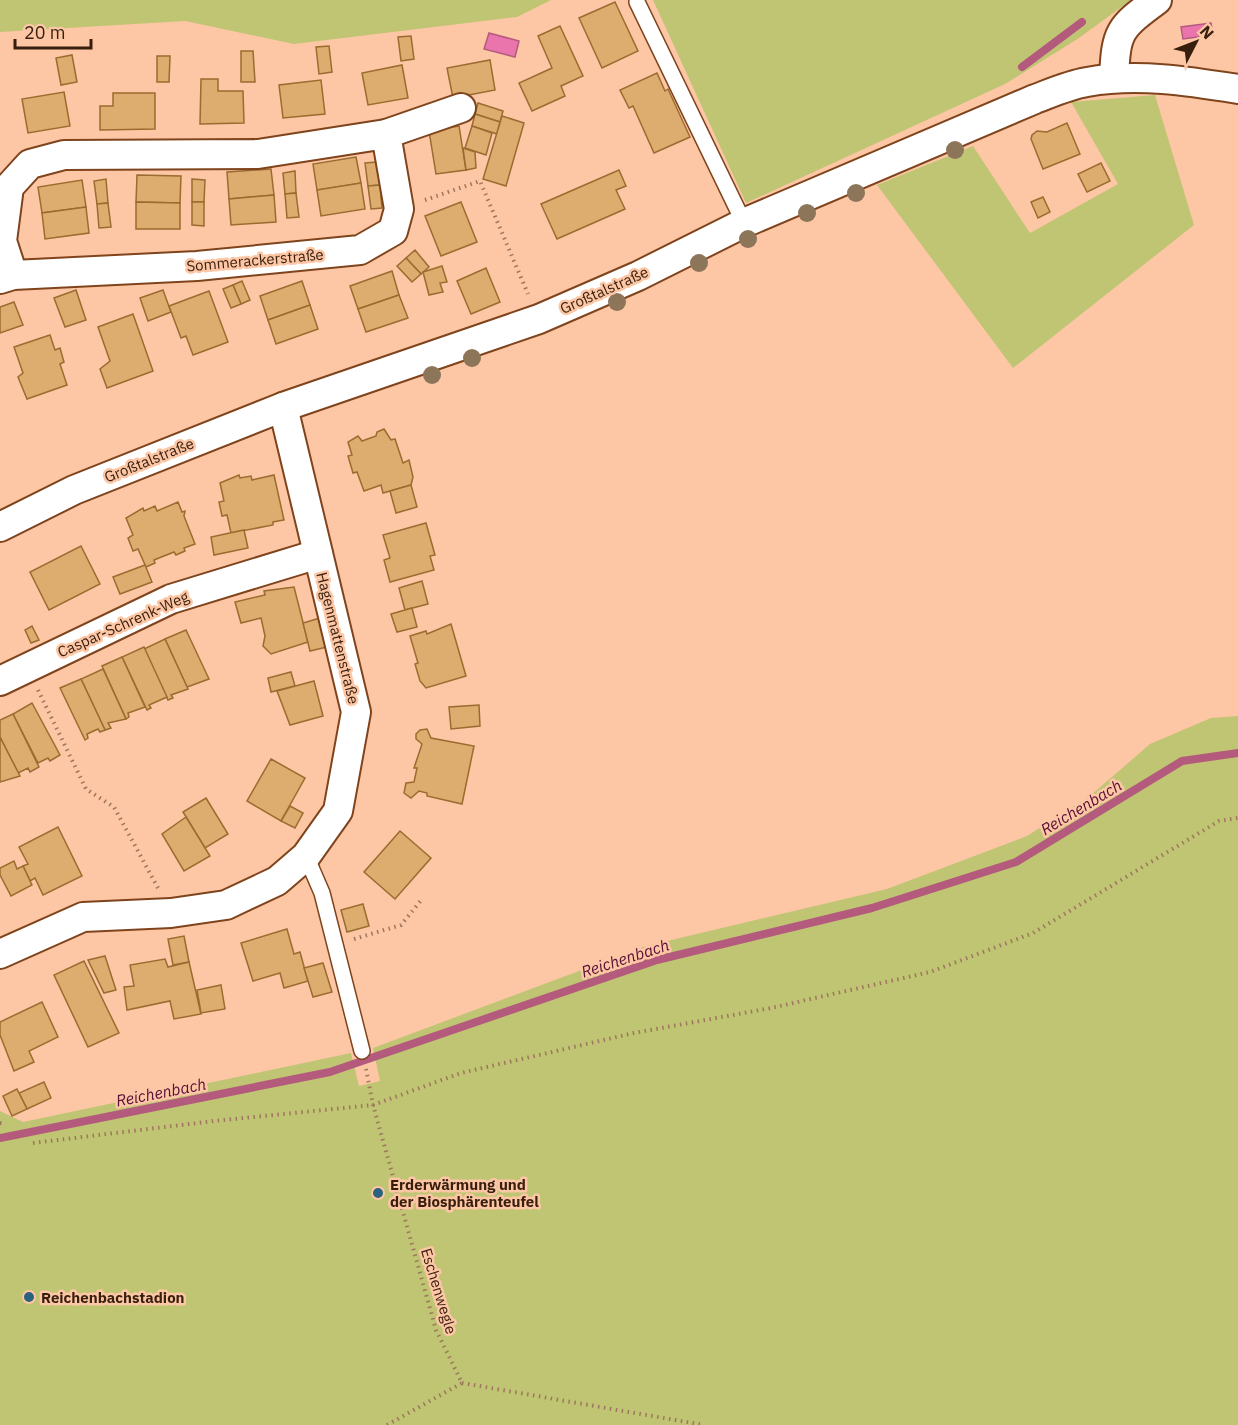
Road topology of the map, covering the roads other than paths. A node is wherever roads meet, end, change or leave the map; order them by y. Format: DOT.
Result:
graph roads {
  1 [pos="1157,0"];
  2 [pos="637,2"];
  3 [pos="1114,78"];
  4 [pos="1238,89"];
  5 [pos="461,108"];
  6 [pos="386,134"];
  7 [pos="744,223"];
  8 [pos="6,277"];
  9 [pos="283,407"];
  10 [pos="0,527"];
  11 [pos="318,554"];
  12 [pos="0,681"];
  13 [pos="306,856"];
  14 [pos="0,954"];
  15 [pos="362,1051"];
  1 -- 3 [label="street"];
  2 -- 7 [label="lane"];
  3 -- 4 [label="street, Großtalstraße"];
  3 -- 7 [label="street, Großtalstraße"];
  5 -- 6 [label="street, Sommerackerstraße"];
  6 -- 8 [label="street, Sommerackerstraße"];
  6 -- 8 [label="street, Sommerackerstraße"];
  7 -- 9 [label="street, Großtalstraße"];
  9 -- 10 [label="street, Großtalstraße"];
  9 -- 11 [label="street, Hagenmattenstraße"];
  11 -- 12 [label="street, Caspar-Schrenk-Weg"];
  11 -- 13 [label="street, Hagenmattenstraße"];
  13 -- 14 [label="street, Hagenmattenstraße"];
  13 -- 15 [label="lane"];
}
